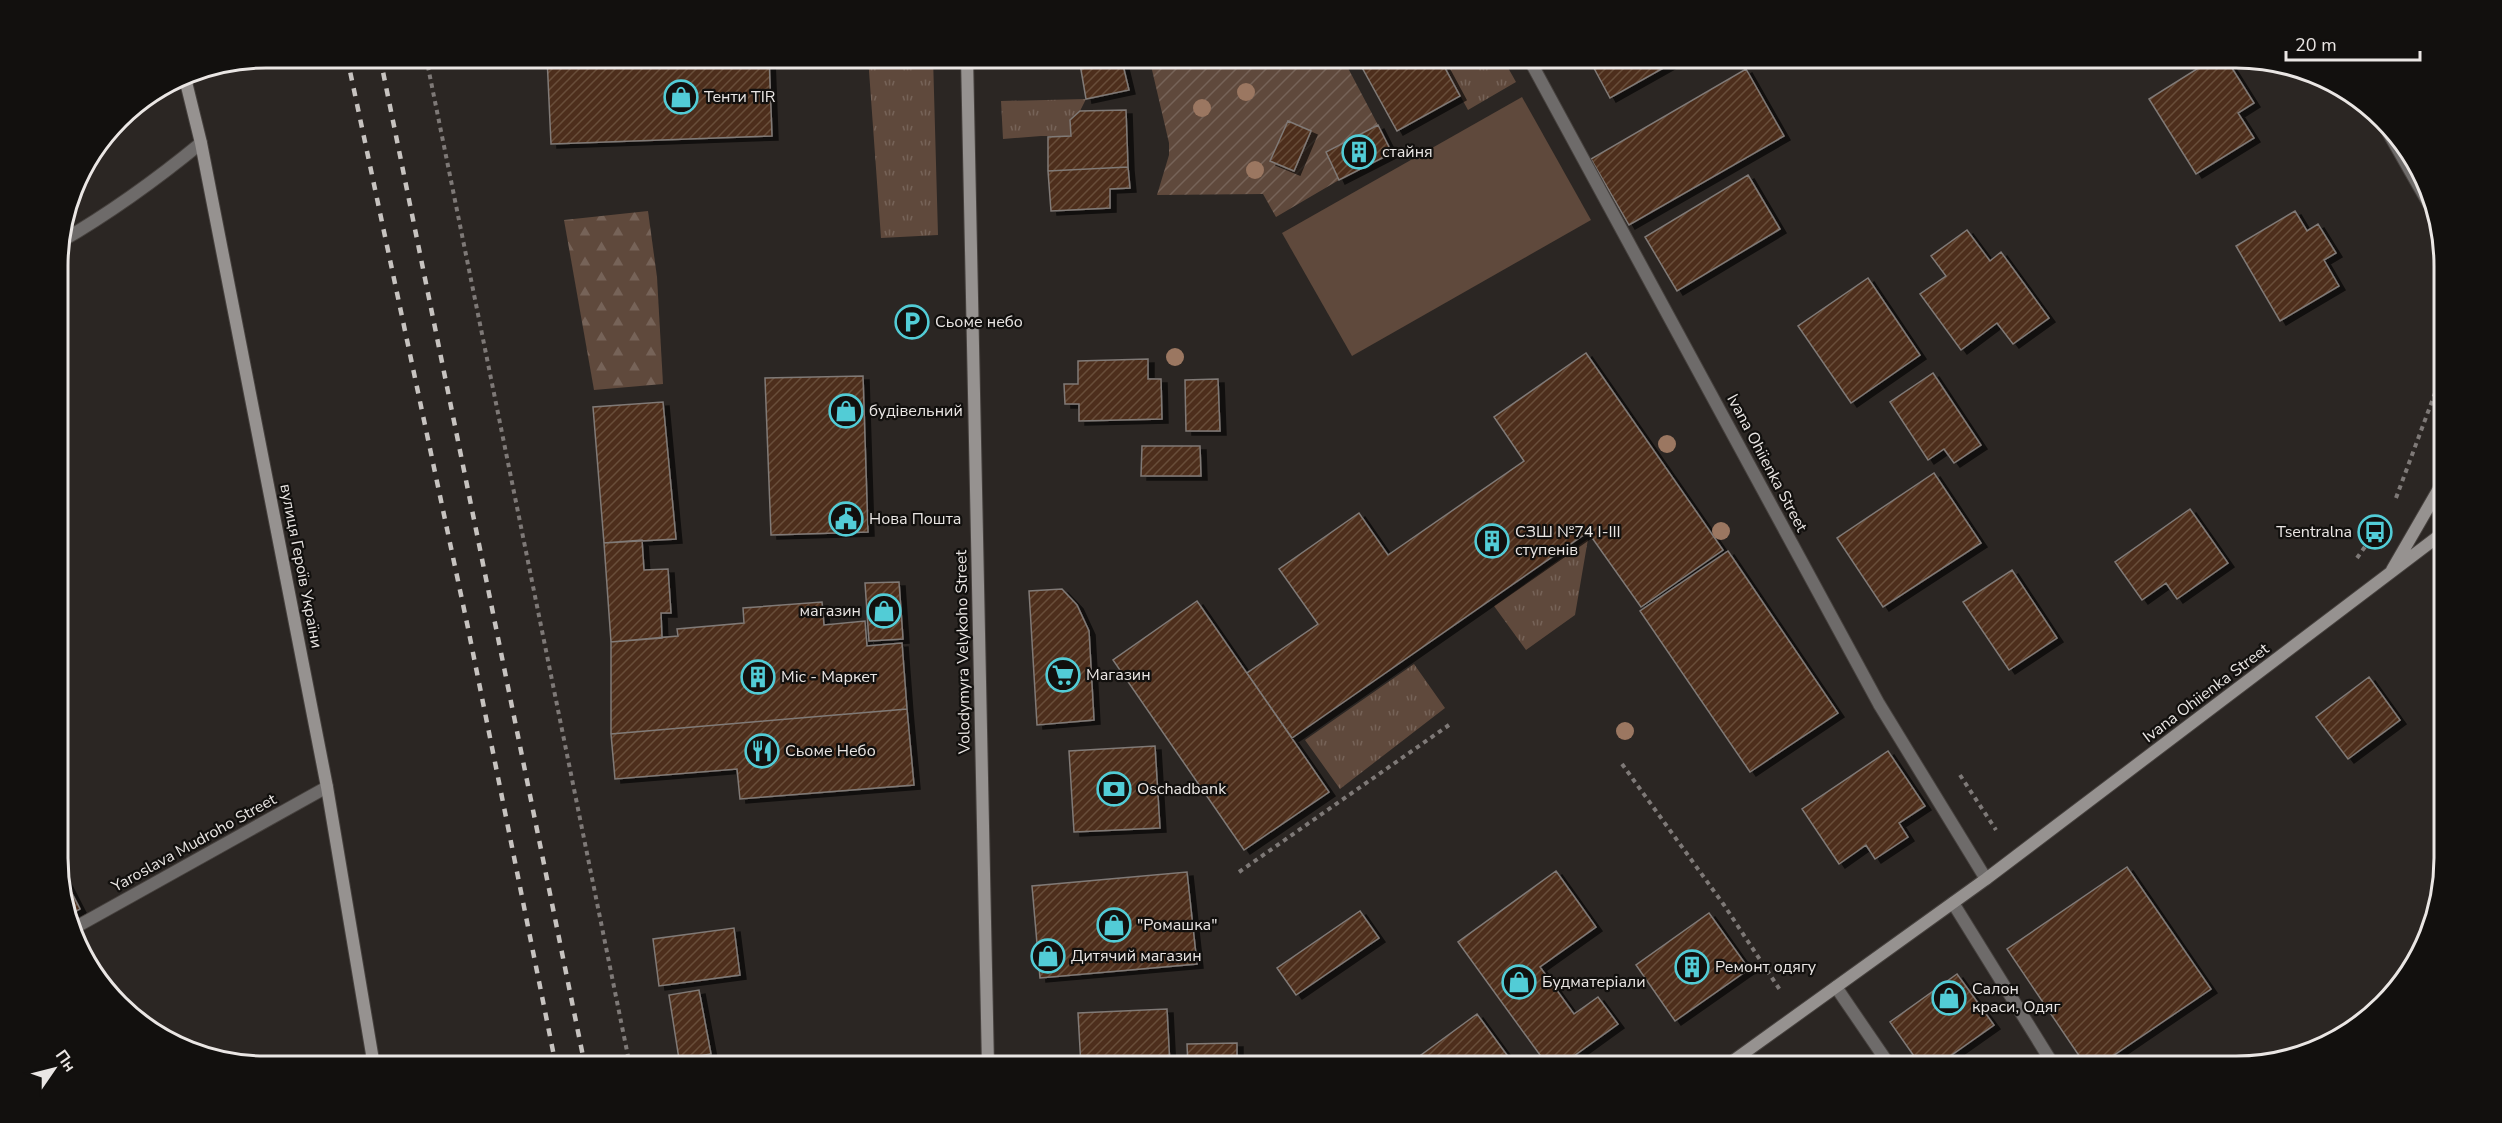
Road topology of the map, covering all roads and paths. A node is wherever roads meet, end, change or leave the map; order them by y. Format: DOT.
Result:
graph roads {
  1 [pos="428,68"];
  2 [pos="967,68"];
  3 [pos="1534,68"];
  4 [pos="186,84"];
  5 [pos="201,143"];
  6 [pos="2404,159"];
  7 [pos="2411,173"];
  8 [pos="70,236"];
  9 [pos="2434,396"];
  10 [pos="2434,497"];
  11 [pos="2393,506"];
  12 [pos="2387,515"];
  13 [pos="2434,540"];
  14 [pos="2357,558"];
  15 [pos="2388,576"];
  16 [pos="1449,724"];
  17 [pos="1622,764"];
  18 [pos="327,788"];
  19 [pos="1239,872"];
  20 [pos="1986,879"];
  21 [pos="1953,903"];
  22 [pos="80,925"];
  23 [pos="1836,987"];
  24 [pos="1780,990"];
  25 [pos="1741,1055"];
  26 [pos="1883,1055"];
  27 [pos="2047,1055"];
  28 [pos="372,1056"];
  29 [pos="628,1056"];
  30 [pos="988,1056"];
  1 -- 29 [label="path"];
  2 -- 30 [label="street, Volodymyra Velykoho Street"];
  3 -- 20 [label="street, Ivana Ohiienka Street"];
  4 -- 5 [label="street, вулиця Героїв України"];
  5 -- 8 [label="street"];
  5 -- 18 [label="street, вулиця Героїв України"];
  6 -- 7 [label="street"];
  9 -- 11 [label="path"];
  10 -- 15 [label="street"];
  12 -- 14 [label="path"];
  13 -- 15 [label="street, Ivana Ohiienka Street"];
  15 -- 20 [label="street, Ivana Ohiienka Street"];
  16 -- 19 [label="path"];
  17 -- 24 [label="path"];
  18 -- 22 [label="street, Yaroslava Mudroho Street"];
  18 -- 28 [label="street, вулиця Героїв України"];
  20 -- 21 [label="street, Ivana Ohiienka Street"];
  21 -- 23 [label="street, Ivana Ohiienka Street"];
  21 -- 27 [label="street"];
  23 -- 25 [label="street, Ivana Ohiienka Street"];
  23 -- 26 [label="street"];
}
